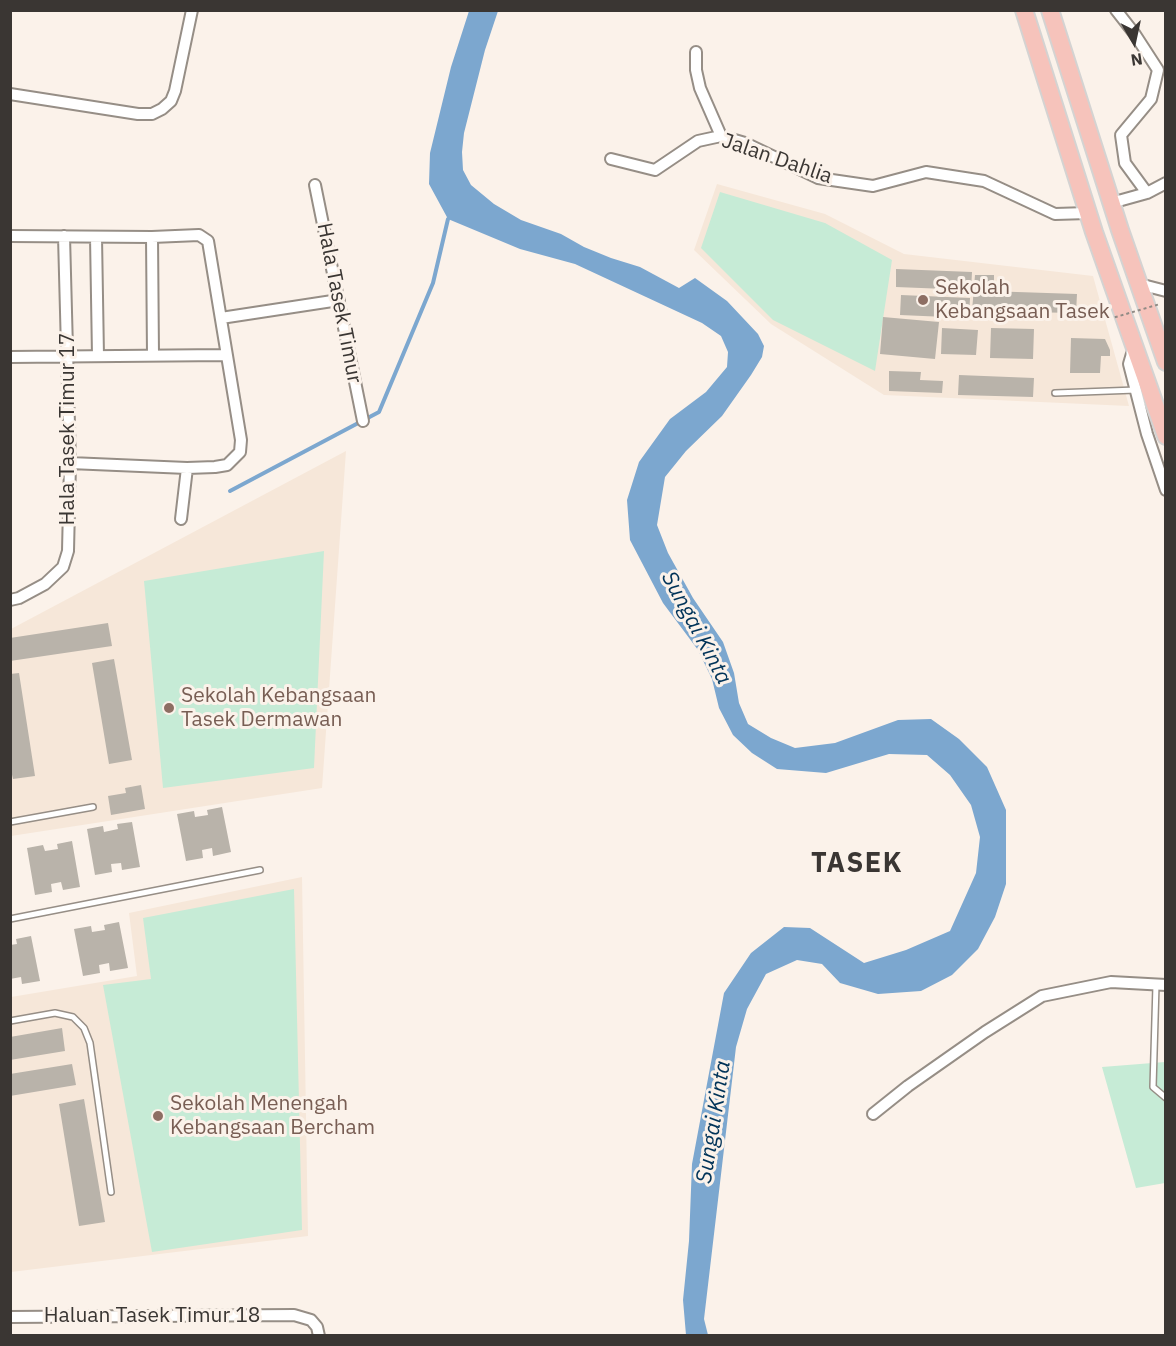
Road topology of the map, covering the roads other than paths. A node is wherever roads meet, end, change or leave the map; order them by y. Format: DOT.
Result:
graph roads {
  1 [pos="192,10"];
  2 [pos="1024,10"];
  3 [pos="1050,10"];
  4 [pos="1116,10"];
  5 [pos="696,52"];
  6 [pos="10,94"];
  7 [pos="721,136"];
  8 [pos="611,159"];
  9 [pos="1166,183"];
  10 [pos="315,185"];
  11 [pos="1147,193"];
  12 [pos="1111,203"];
  13 [pos="1089,213"];
  14 [pos="10,236"];
  15 [pos="64,236"];
  16 [pos="96,237"];
  17 [pos="152,237"];
  18 [pos="1139,284"];
  19 [pos="1166,291"];
  20 [pos="339,300"];
  21 [pos="221,318"];
  22 [pos="1134,347"];
  23 [pos="225,355"];
  24 [pos="68,356"];
  25 [pos="98,356"];
  26 [pos="153,356"];
  27 [pos="10,357"];
  28 [pos="1166,362"];
  29 [pos="1136,390"];
  30 [pos="1055,393"];
  31 [pos="363,421"];
  32 [pos="1145,425"];
  33 [pos="1166,436"];
  34 [pos="1166,441"];
  35 [pos="70,463"];
  36 [pos="187,468"];
  37 [pos="1166,490"];
  38 [pos="181,519"];
  39 [pos="15,599"];
  40 [pos="93,807"];
  41 [pos="10,822"];
  42 [pos="260,870"];
  43 [pos="10,919"];
  44 [pos="1161,985"];
  45 [pos="10,1021"];
  46 [pos="1166,1098"];
  47 [pos="873,1114"];
  48 [pos="111,1192"];
  49 [pos="10,1317"];
  50 [pos="319,1335"];
  1 -- 6 [label="street"];
  2 -- 13 [label="main road"];
  3 -- 12 [label="main road"];
  4 -- 11 [label="street"];
  5 -- 7 [label="street"];
  7 -- 8 [label="street, Jalan Dahlia"];
  7 -- 13 [label="street, Jalan Dahlia"];
  9 -- 11 [label="street"];
  10 -- 20 [label="street, Hala Tasek Timur"];
  11 -- 12 [label="street"];
  12 -- 18 [label="main road"];
  13 -- 22 [label="main road"];
  14 -- 15 [label="street"];
  15 -- 16 [label="street"];
  15 -- 24 [label="street, Hala Tasek Timur 17"];
  16 -- 17 [label="street"];
  16 -- 25 [label="street"];
  17 -- 21 [label="street"];
  17 -- 26 [label="street"];
  18 -- 19 [label="street"];
  18 -- 28 [label="main road"];
  20 -- 21 [label="street"];
  20 -- 31 [label="street, Hala Tasek Timur"];
  21 -- 23 [label="street"];
  22 -- 29 [label="street"];
  22 -- 33 [label="main road"];
  23 -- 26 [label="street"];
  23 -- 36 [label="street"];
  24 -- 25 [label="street"];
  24 -- 27 [label="street"];
  24 -- 35 [label="street, Hala Tasek Timur 17"];
  25 -- 26 [label="street"];
  29 -- 30 [label="lane"];
  29 -- 32 [label="street"];
  32 -- 34 [label="street"];
  32 -- 37 [label="street"];
  35 -- 36 [label="street"];
  35 -- 39 [label="street, Hala Tasek Timur 17"];
  36 -- 38 [label="street"];
  40 -- 41 [label="lane"];
  42 -- 43 [label="lane"];
  44 -- 46 [label="lane"];
  44 -- 47 [label="street"];
  45 -- 48 [label="lane"];
  49 -- 50 [label="street, Haluan Tasek Timur 18"];
}
